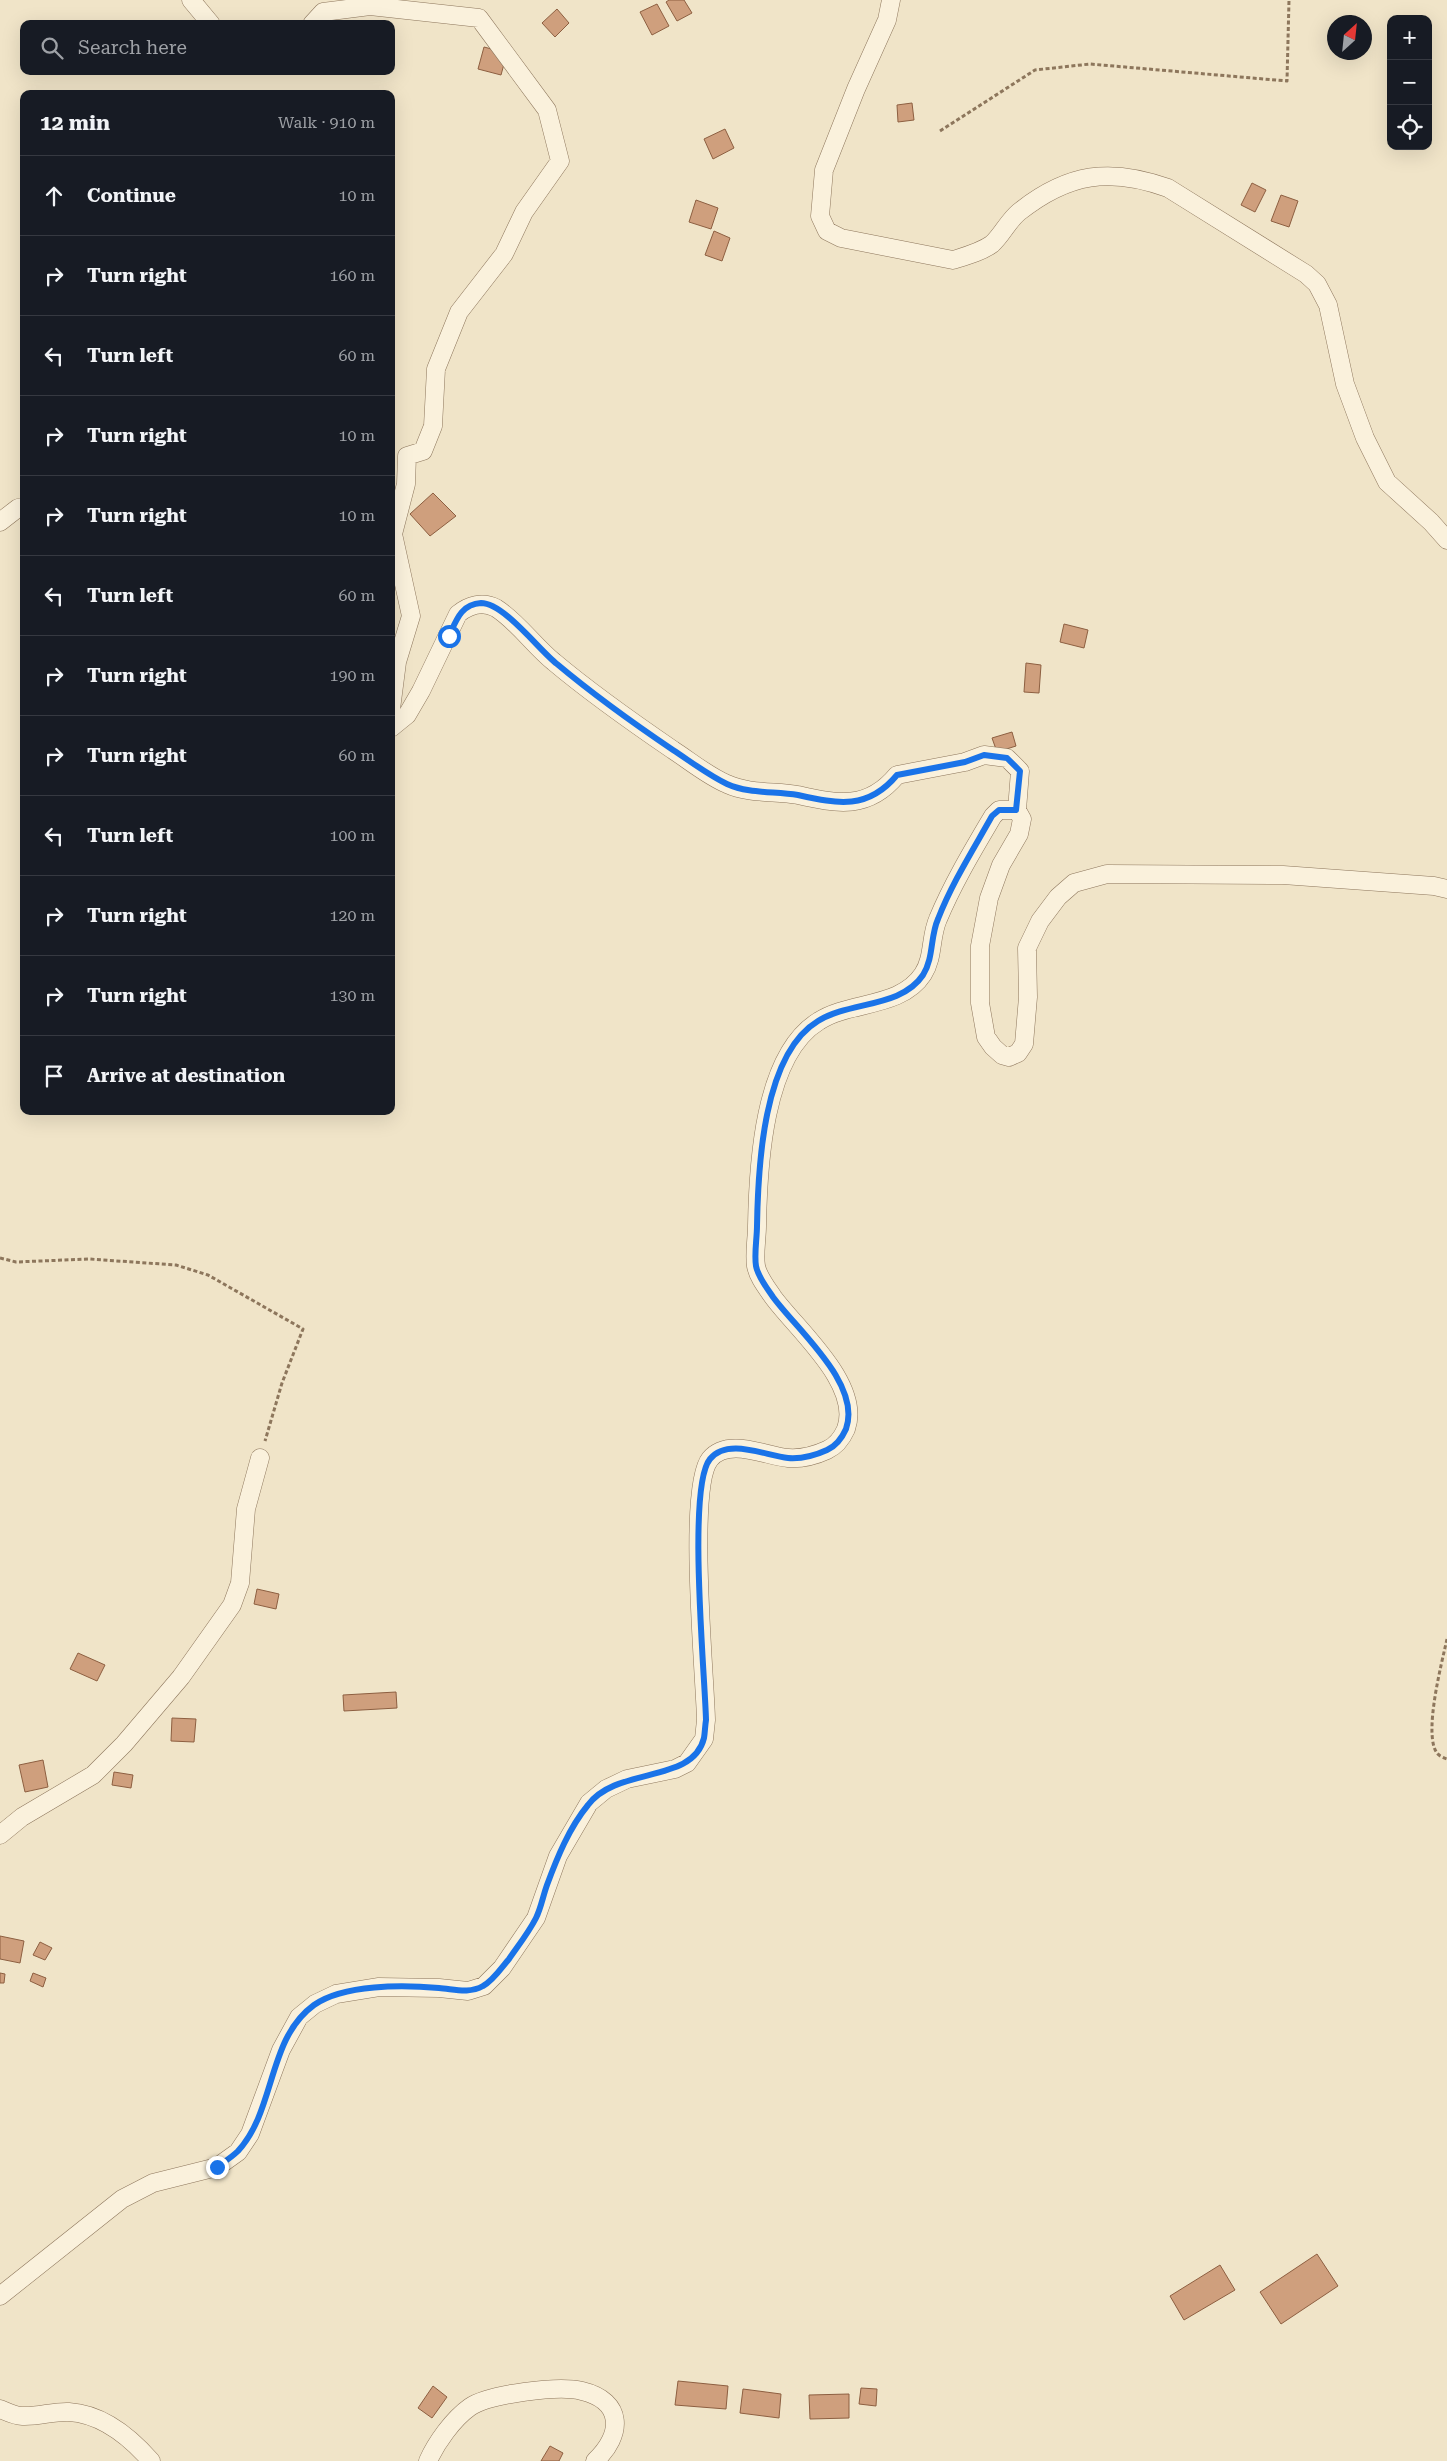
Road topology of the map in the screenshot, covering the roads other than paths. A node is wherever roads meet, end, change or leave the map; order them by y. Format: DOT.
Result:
graph roads {
  1 [pos="191,0"];
  2 [pos="891,0"];
  3 [pos="371,3"];
  4 [pos="207,20"];
  5 [pos="316,20"];
  6 [pos="20,508"];
  7 [pos="0,522"];
  8 [pos="395,523"];
  9 [pos="1447,540"];
  10 [pos="395,547"];
  11 [pos="395,678"];
  12 [pos="395,725"];
  13 [pos="1016,810"];
  14 [pos="1447,889"];
  15 [pos="260,1458"];
  16 [pos="0,1835"];
  17 [pos="0,2296"];
  18 [pos="0,2409"];
  19 [pos="151,2461"];
  20 [pos="428,2461"];
  21 [pos="595,2461"];
  1 -- 4 [label="street"];
  2 -- 9 [label="street"];
  3 -- 5 [label="street"];
  3 -- 8 [label="street"];
  6 -- 7 [label="street"];
  10 -- 11 [label="street"];
  12 -- 13 [label="street"];
  13 -- 14 [label="street"];
  13 -- 17 [label="street"];
  15 -- 16 [label="street"];
  18 -- 19 [label="street"];
  20 -- 21 [label="street"];
}
